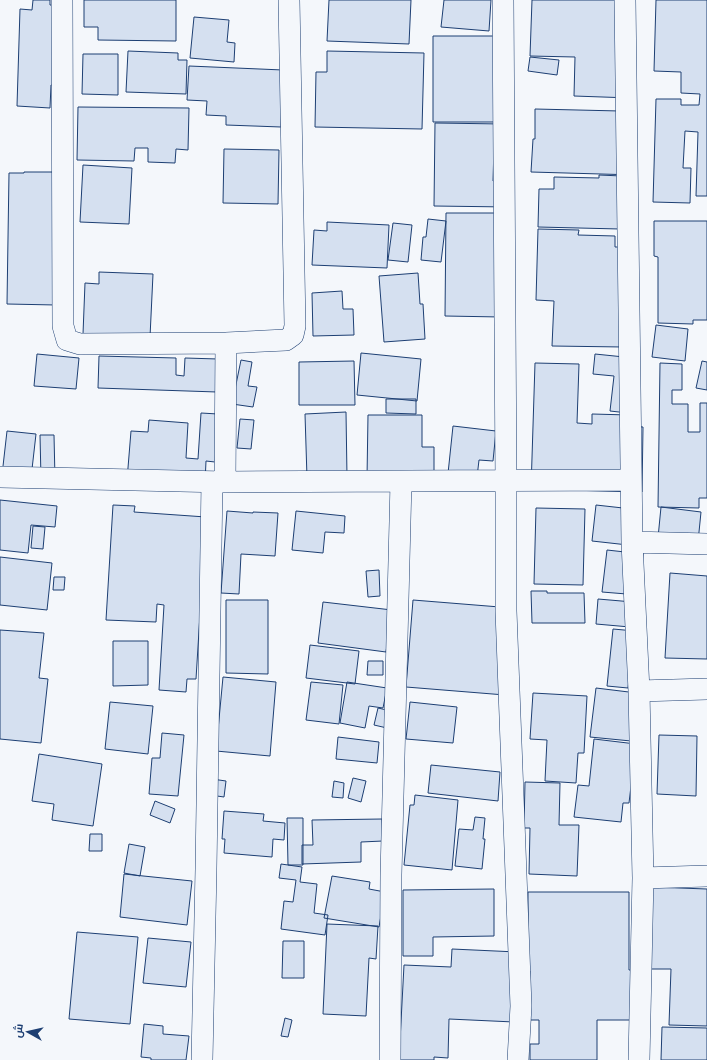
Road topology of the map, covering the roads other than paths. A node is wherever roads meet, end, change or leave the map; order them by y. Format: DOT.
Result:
graph roads {
  1 [pos="62,0"];
  2 [pos="289,0"];
  3 [pos="503,0"];
  4 [pos="624,0"];
  5 [pos="226,343"];
  6 [pos="0,477"];
  7 [pos="631,480"];
  8 [pos="506,481"];
  9 [pos="218,482"];
  10 [pos="401,482"];
  11 [pos="632,542"];
  12 [pos="707,544"];
  13 [pos="707,689"];
  14 [pos="639,691"];
  15 [pos="707,876"];
  16 [pos="643,878"];
  17 [pos="202,1060"];
  18 [pos="390,1060"];
  19 [pos="518,1060"];
  20 [pos="639,1060"];
  1 -- 5 [label="street"];
  2 -- 5 [label="street"];
  3 -- 8 [label="street"];
  4 -- 7 [label="street"];
  5 -- 9 [label="street"];
  6 -- 9 [label="street"];
  7 -- 8 [label="street"];
  7 -- 11 [label="street"];
  8 -- 10 [label="street"];
  8 -- 19 [label="street"];
  9 -- 10 [label="street"];
  9 -- 17 [label="street"];
  10 -- 18 [label="street"];
  11 -- 12 [label="street"];
  11 -- 14 [label="street"];
  13 -- 14 [label="street"];
  14 -- 16 [label="street"];
  15 -- 16 [label="street"];
  16 -- 20 [label="street"];
}
